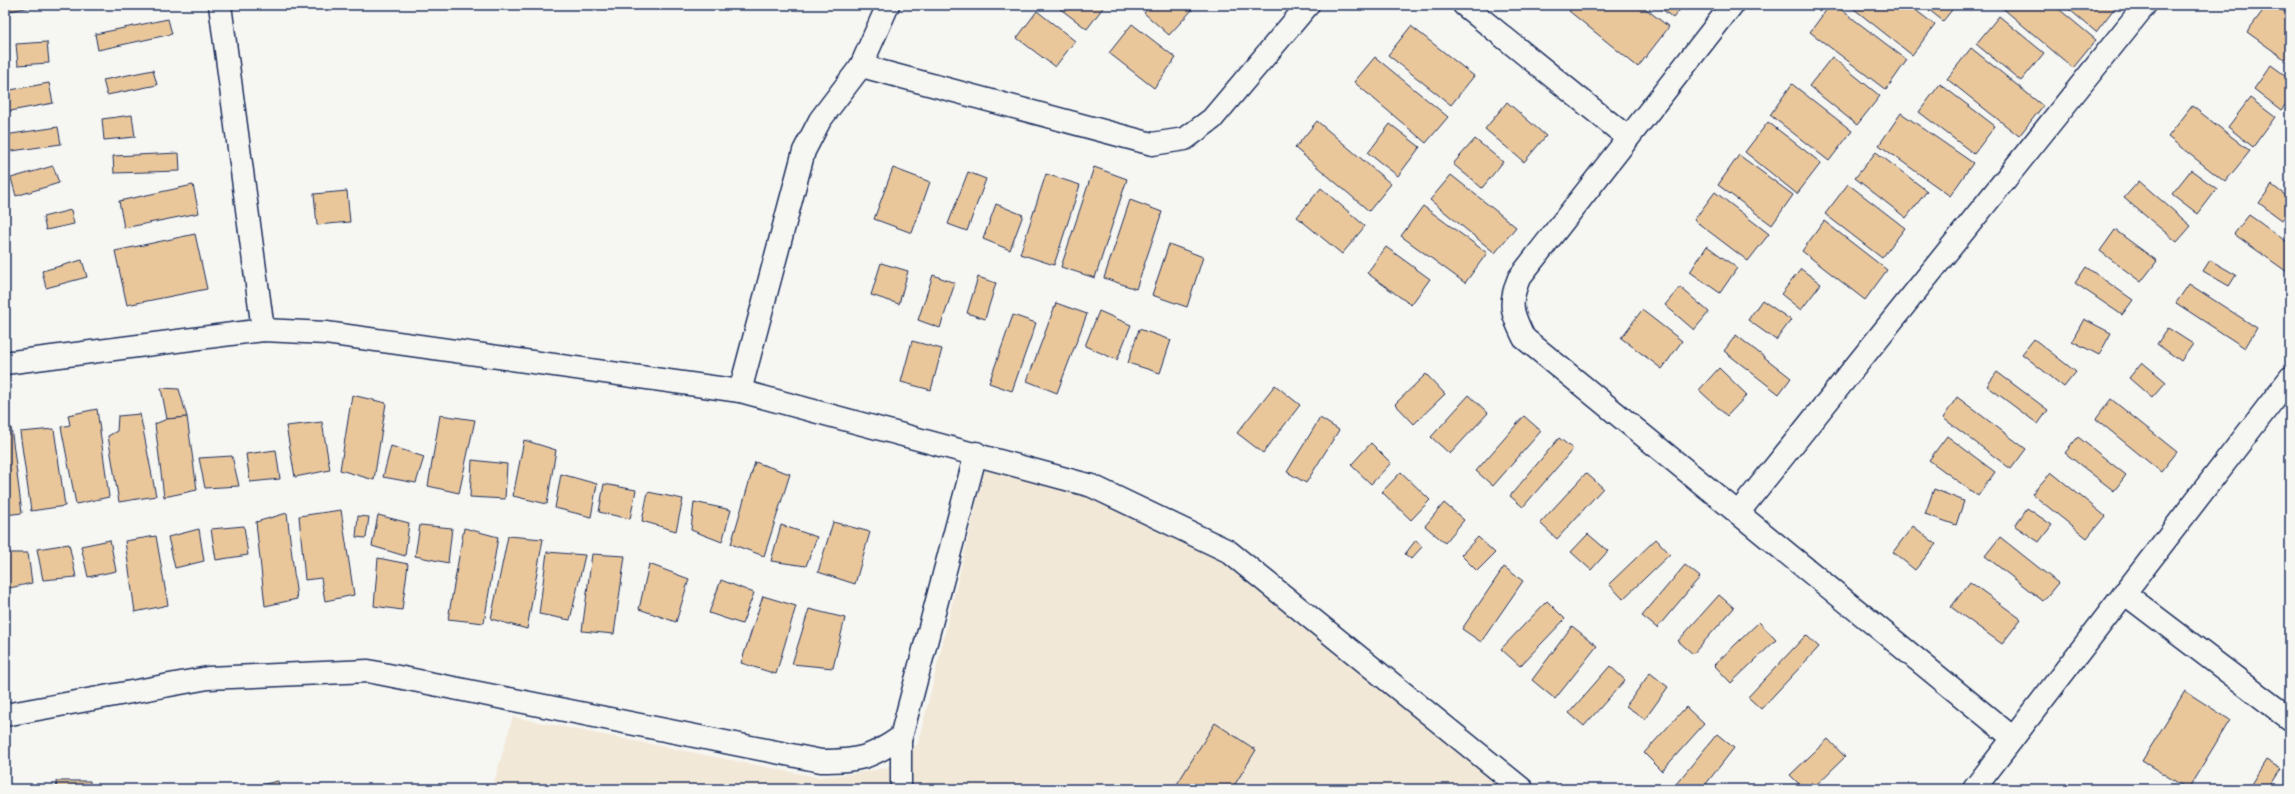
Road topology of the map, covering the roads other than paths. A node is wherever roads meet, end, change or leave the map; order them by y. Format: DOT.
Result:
graph roads {
  1 [pos="220,5"];
  2 [pos="888,5"];
  3 [pos="1308,5"];
  4 [pos="1464,5"];
  5 [pos="1732,5"];
  6 [pos="2145,5"];
  7 [pos="861,66"];
  8 [pos="1627,137"];
  9 [pos="264,330"];
  10 [pos="5,363"];
  11 [pos="2290,378"];
  12 [pos="740,391"];
  13 [pos="976,453"];
  14 [pos="1738,513"];
  15 [pos="2124,593"];
  16 [pos="5,714"];
  17 [pos="2290,719"];
  18 [pos="901,737"];
  19 [pos="2013,738"];
  20 [pos="901,789"];
  21 [pos="1522,789"];
  22 [pos="1974,789"];
  1 -- 9 [label="street"];
  2 -- 7 [label="street"];
  3 -- 7 [label="street"];
  4 -- 8 [label="street"];
  5 -- 8 [label="street"];
  6 -- 14 [label="street"];
  7 -- 12 [label="street"];
  8 -- 14 [label="street"];
  9 -- 10 [label="street"];
  9 -- 12 [label="street"];
  11 -- 15 [label="street"];
  12 -- 13 [label="street"];
  13 -- 18 [label="street"];
  13 -- 21 [label="street"];
  14 -- 19 [label="street"];
  15 -- 17 [label="street"];
  15 -- 19 [label="street"];
  16 -- 18 [label="street"];
  18 -- 20 [label="lane"];
  19 -- 22 [label="street"];
}
